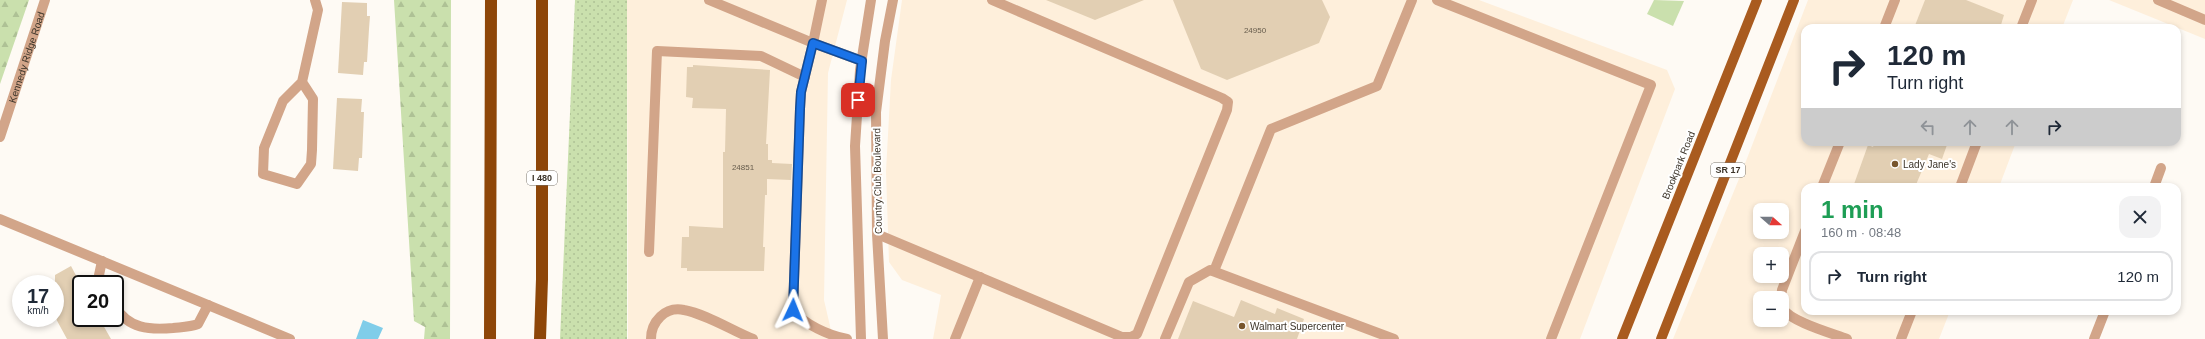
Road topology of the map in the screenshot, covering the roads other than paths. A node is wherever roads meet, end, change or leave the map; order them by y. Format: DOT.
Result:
graph roads {
  1 [pos="45,0"];
  2 [pos="315,0"];
  3 [pos="491,0"];
  4 [pos="542,0"];
  5 [pos="545,0"];
  6 [pos="709,0"];
  7 [pos="822,0"];
  8 [pos="871,0"];
  9 [pos="893,0"];
  10 [pos="992,0"];
  11 [pos="1412,0"];
  12 [pos="1437,0"];
  13 [pos="1757,0"];
  14 [pos="1794,0"];
  15 [pos="1895,0"];
  16 [pos="2032,0"];
  17 [pos="2158,0"];
  18 [pos="542,16"];
  19 [pos="2205,20"];
  20 [pos="1886,24"];
  21 [pos="2023,24"];
  22 [pos="813,43"];
  23 [pos="862,61"];
  24 [pos="804,77"];
  25 [pos="302,82"];
  26 [pos="0,137"];
  27 [pos="1838,146"];
  28 [pos="1975,146"];
  29 [pos="2161,168"];
  30 [pos="1824,183"];
  31 [pos="1962,183"];
  32 [pos="2155,183"];
  33 [pos="0,219"];
  34 [pos="877,234"];
  35 [pos="1801,241"];
  36 [pos="649,252"];
  37 [pos="102,261"];
  38 [pos="1214,271"];
  39 [pos="99,275"];
  40 [pos="980,277"];
  41 [pos="1782,291"];
  42 [pos="208,305"];
  43 [pos="1789,315"];
  44 [pos="1910,315"];
  45 [pos="2103,315"];
  46 [pos="124,318"];
  47 [pos="822,335"];
  48 [pos="742,337"];
  49 [pos="290,339"];
  50 [pos="490,339"];
  51 [pos="540,339"];
  52 [pos="651,339"];
  53 [pos="753,339"];
  54 [pos="847,339"];
  55 [pos="861,339"];
  56 [pos="883,339"];
  57 [pos="956,339"];
  58 [pos="1165,339"];
  59 [pos="1394,339"];
  60 [pos="1551,339"];
  61 [pos="1622,339"];
  62 [pos="1661,339"];
  63 [pos="1847,339"];
  64 [pos="1901,339"];
  65 [pos="2094,339"];
  1 -- 26 [label="street, Kennedy Ridge Road"];
  2 -- 25 [label="street"];
  3 -- 50 [label="highway"];
  4 -- 18 [label="highway, I 480"];
  5 -- 18 [label="highway"];
  6 -- 22 [label="street"];
  7 -- 22 [label="street"];
  8 -- 23 [label="street, Country Club Boulevard"];
  9 -- 34 [label="street, Country Club Boulevard"];
  10 -- 40 [label="street"];
  11 -- 38 [label="street"];
  12 -- 60 [label="street"];
  13 -- 61 [label="main road, Brookpark Road"];
  14 -- 62 [label="main road, SR 17"];
  15 -- 20 [label="street"];
  16 -- 21 [label="street"];
  17 -- 19 [label="street"];
  18 -- 51 [label="highway, I 480"];
  22 -- 23 [label="street"];
  22 -- 24 [label="street"];
  23 -- 55 [label="street, Country Club Boulevard"];
  24 -- 36 [label="street"];
  24 -- 47 [label="street"];
  25 -- 25 [label="street"];
  27 -- 30 [label="street"];
  28 -- 31 [label="street"];
  29 -- 32 [label="street"];
  33 -- 37 [label="street"];
  34 -- 40 [label="street"];
  34 -- 56 [label="street, Country Club Boulevard"];
  35 -- 41 [label="street"];
  37 -- 39 [label="street"];
  37 -- 42 [label="street"];
  38 -- 58 [label="street"];
  38 -- 59 [label="street"];
  40 -- 57 [label="street"];
  42 -- 46 [label="street"];
  42 -- 49 [label="street"];
  43 -- 63 [label="street"];
  44 -- 64 [label="street"];
  45 -- 65 [label="street"];
  47 -- 54 [label="street"];
  48 -- 52 [label="street"];
  48 -- 53 [label="street"];
}
